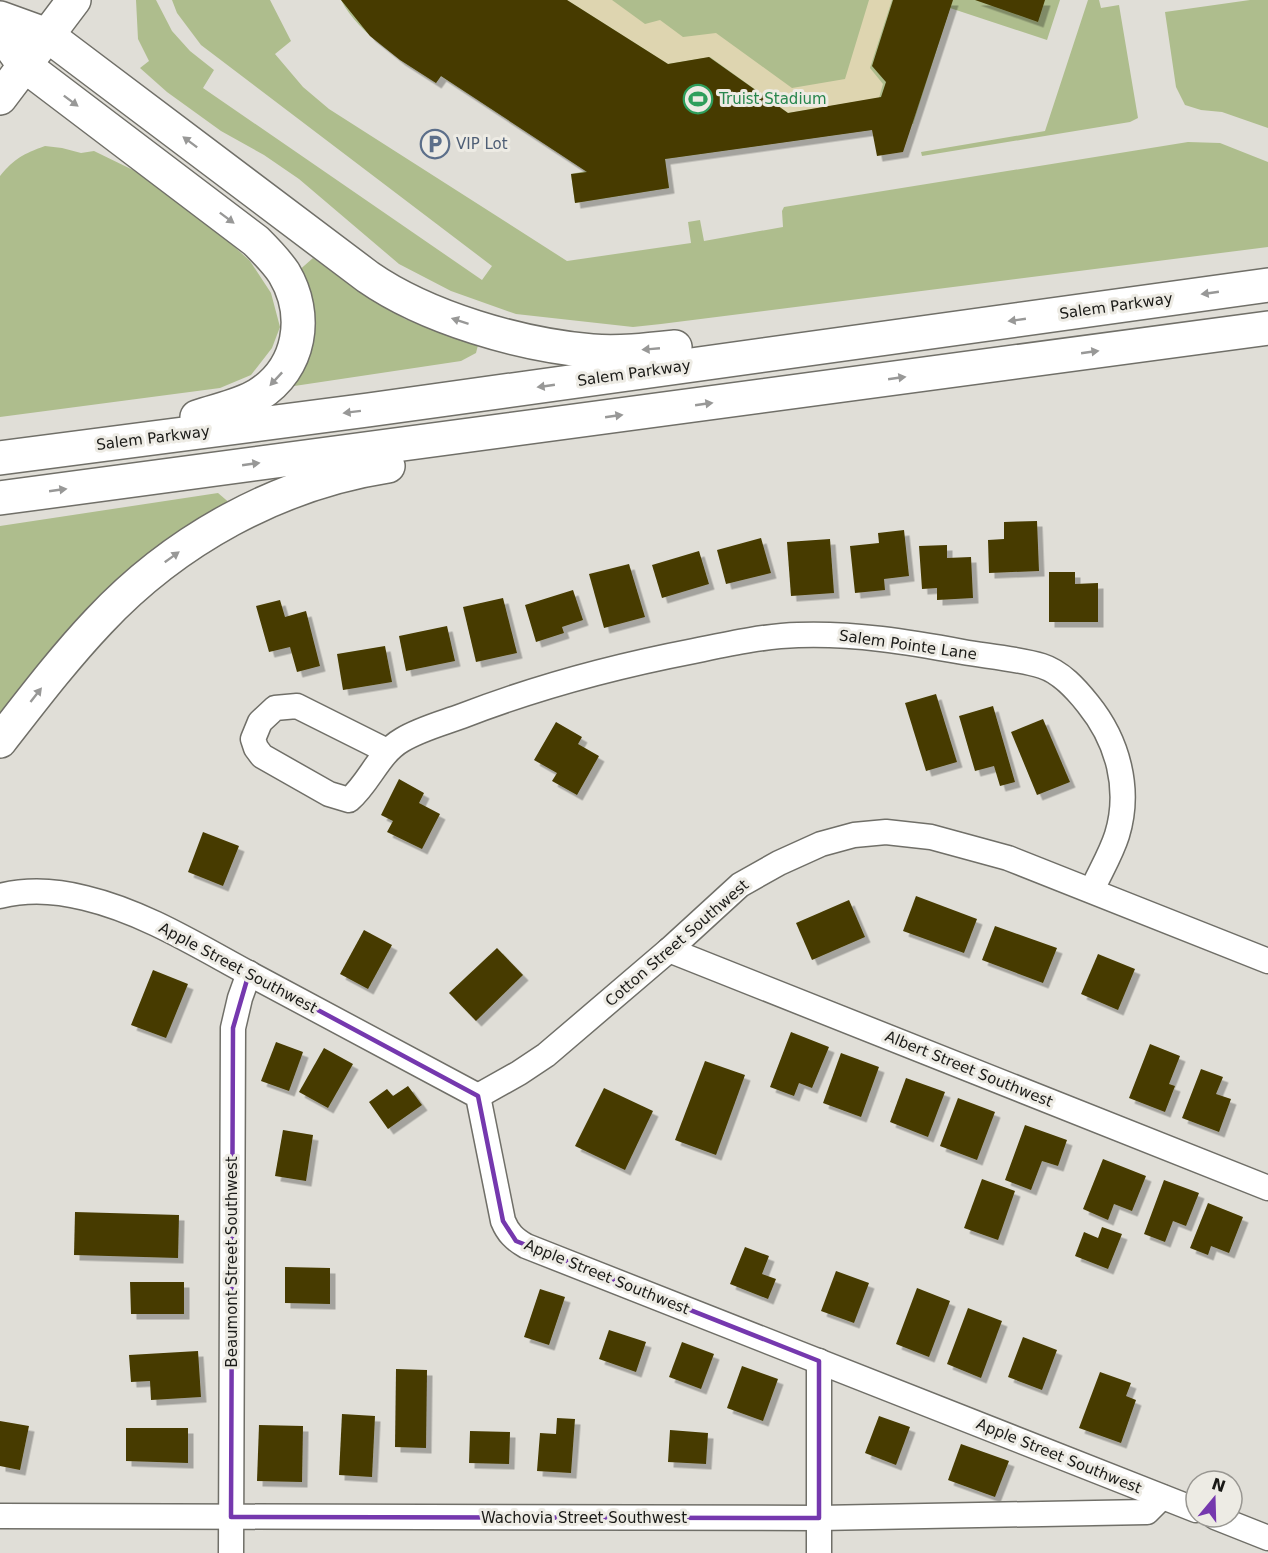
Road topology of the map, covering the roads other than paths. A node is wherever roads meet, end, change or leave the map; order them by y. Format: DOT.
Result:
graph roads {
  1 [pos="74,0"];
  2 [pos="0,18"];
  3 [pos="0,32"];
  4 [pos="47,35"];
  5 [pos="24,65"];
  6 [pos="0,98"];
  7 [pos="1268,285"];
  8 [pos="1268,328"];
  9 [pos="812,349"];
  10 [pos="583,420"];
  11 [pos="115,443"];
  12 [pos="0,458"];
  13 [pos="0,498"];
  14 [pos="0,741"];
  15 [pos="387,751"];
  16 [pos="1092,890"];
  17 [pos="0,896"];
  18 [pos="669,950"];
  19 [pos="1268,961"];
  20 [pos="249,973"];
  21 [pos="478,1096"];
  22 [pos="1268,1188"];
  23 [pos="819,1361"];
  24 [pos="1162,1497"];
  25 [pos="1184,1505"];
  26 [pos="0,1516"];
  27 [pos="231,1517"];
  28 [pos="819,1518"];
  29 [pos="1244,1528"];
  30 [pos="1268,1538"];
  31 [pos="231,1553"];
  32 [pos="819,1553"];
  1 -- 4 [label="main road"];
  2 -- 4 [label="main road"];
  3 -- 5 [label="main road"];
  4 -- 5 [label="main road"];
  9 -- 4 [label="main road, one-way"];
  5 -- 6 [label="main road"];
  5 -- 11 [label="main road, one-way"];
  7 -- 9 [label="main road, Salem Parkway, one-way"];
  10 -- 8 [label="main road, one-way"];
  9 -- 11 [label="main road, Salem Parkway, one-way"];
  13 -- 10 [label="main road, one-way"];
  14 -- 10 [label="main road, one-way"];
  11 -- 12 [label="main road, Salem Parkway"];
  15 -- 15 [label="street, Salem Pointe Lane"];
  15 -- 16 [label="street, Salem Pointe Lane"];
  16 -- 18 [label="street, Cotton Street Southwest"];
  16 -- 19 [label="street, Cotton Street Southwest"];
  17 -- 20 [label="street, Apple Street Southwest"];
  18 -- 21 [label="street, Cotton Street Southwest"];
  18 -- 22 [label="street, Albert Street Southwest"];
  20 -- 21 [label="street, Apple Street Southwest"];
  20 -- 27 [label="street, Beaumont Street Southwest"];
  21 -- 23 [label="street, Apple Street Southwest"];
  23 -- 24 [label="street, Apple Street Southwest"];
  23 -- 28 [label="street"];
  24 -- 25 [label="street, Apple Street Southwest"];
  24 -- 28 [label="street, Wachovia Street Southwest"];
  26 -- 27 [label="street, Wachovia Street Southwest"];
  27 -- 28 [label="street, Wachovia Street Southwest"];
  27 -- 31 [label="street, Beaumont Street Southwest"];
  28 -- 32 [label="street"];
  29 -- 30 [label="street"];
}
